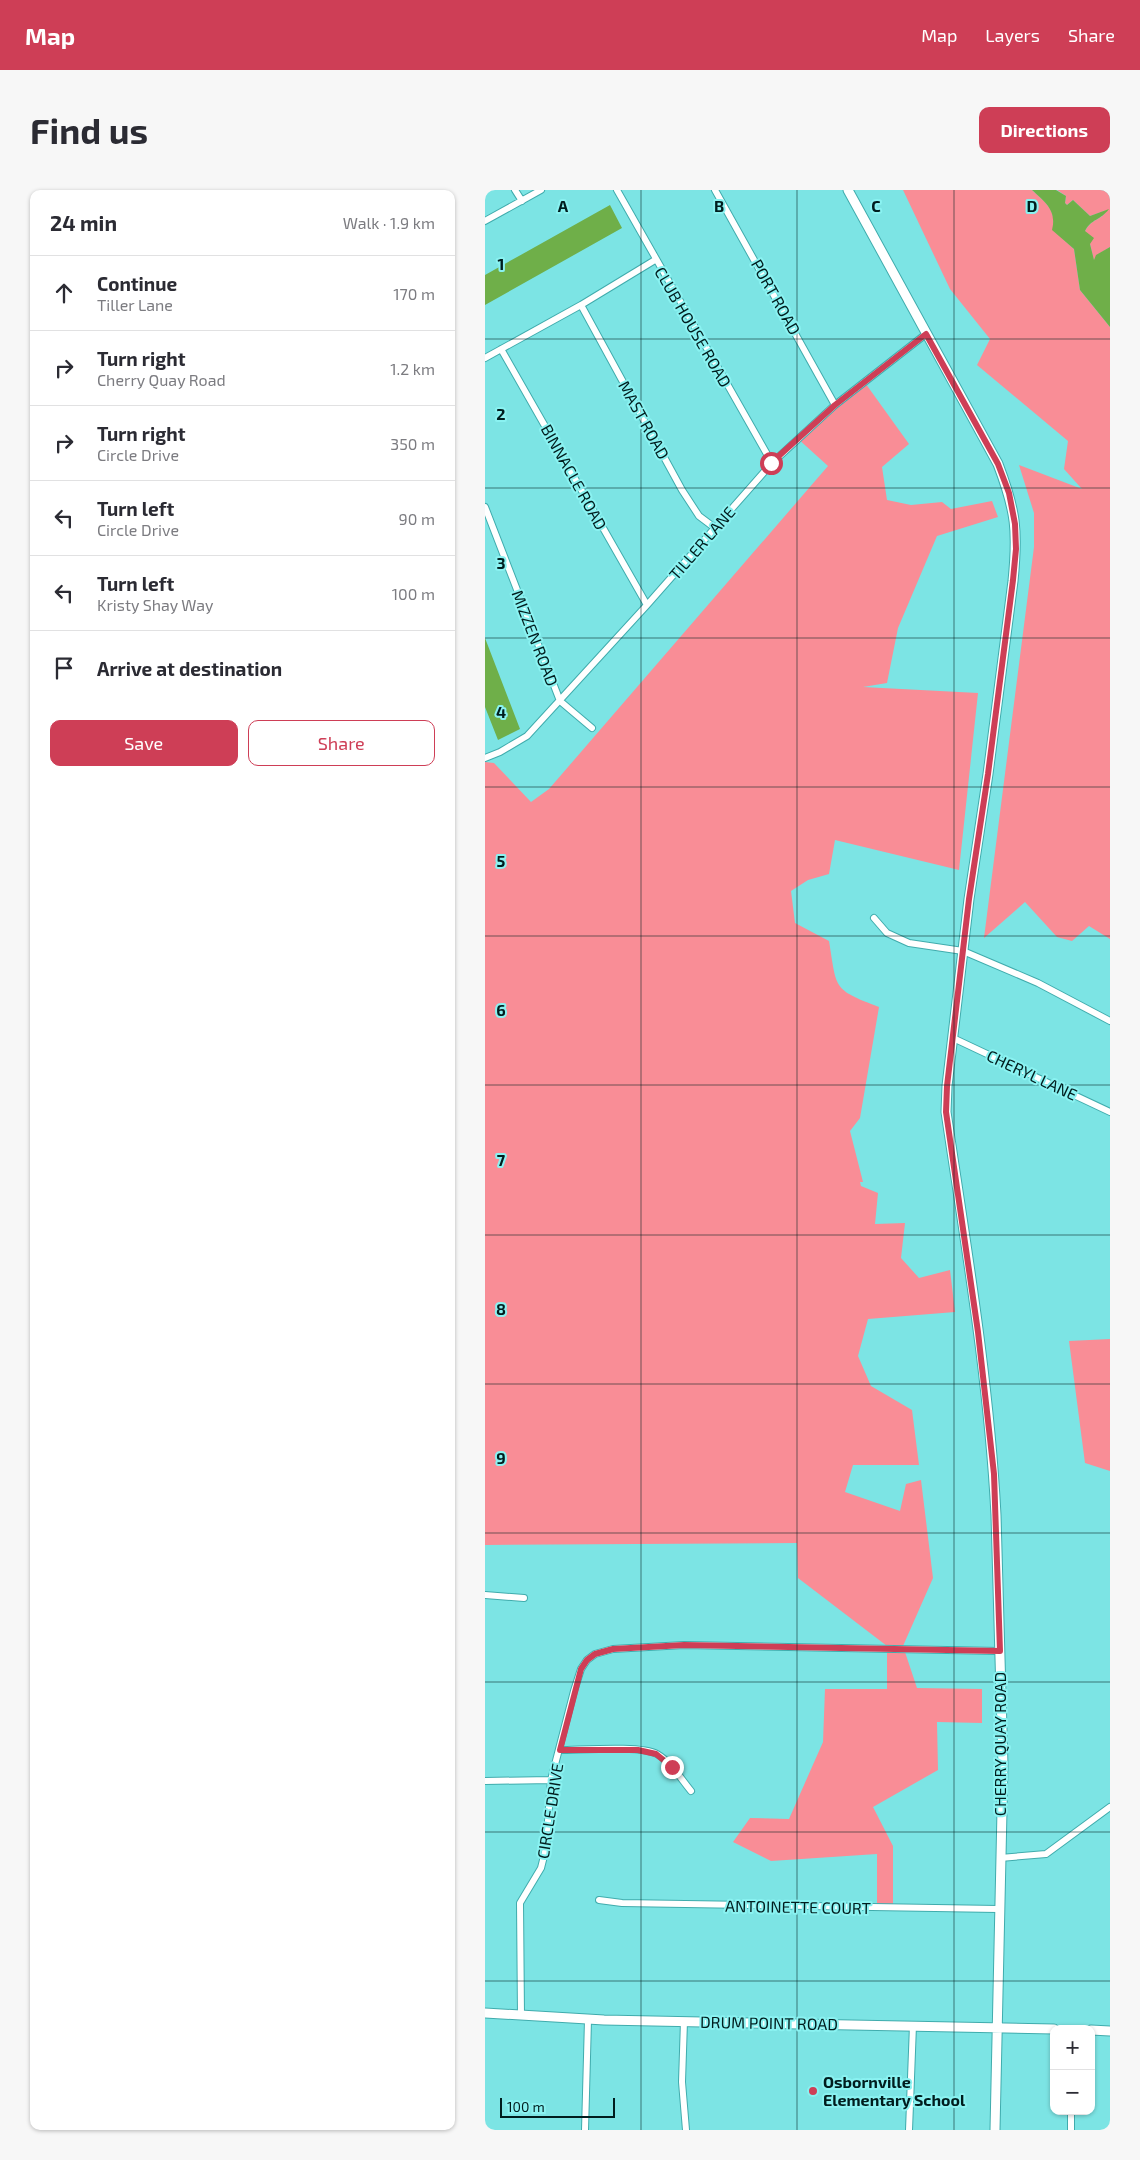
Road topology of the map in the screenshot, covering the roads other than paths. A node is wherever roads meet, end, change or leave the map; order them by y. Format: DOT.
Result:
graph roads {
  1 [pos="515,190"];
  2 [pos="541,190"];
  3 [pos="617,190"];
  4 [pos="715,190"];
  5 [pos="848,190"];
  6 [pos="522,201"];
  7 [pos="485,221"];
  8 [pos="655,260"];
  9 [pos="581,305"];
  10 [pos="926,334"];
  11 [pos="501,350"];
  12 [pos="485,358"];
  13 [pos="835,405"];
  14 [pos="771,463"];
  15 [pos="485,507"];
  16 [pos="715,528"];
  17 [pos="647,605"];
  18 [pos="560,701"];
  19 [pos="592,728"];
  20 [pos="485,758"];
  21 [pos="874,918"];
  22 [pos="963,951"];
  23 [pos="1110,1021"];
  24 [pos="953,1038"];
  25 [pos="1110,1112"];
  26 [pos="485,1595"];
  27 [pos="524,1598"];
  28 [pos="1000,1651"];
  29 [pos="560,1750"];
  30 [pos="551,1780"];
  31 [pos="485,1781"];
  32 [pos="691,1791"];
  33 [pos="1110,1807"];
  34 [pos="1000,1858"];
  35 [pos="599,1900"];
  36 [pos="998,1909"];
  37 [pos="485,2013"];
  38 [pos="521,2016"];
  39 [pos="588,2020"];
  40 [pos="683,2021"];
  41 [pos="913,2025"];
  42 [pos="996,2027"];
  43 [pos="1050,2029"];
  44 [pos="1095,2030"];
  45 [pos="1110,2031"];
  46 [pos="1071,2115"];
  47 [pos="585,2130"];
  48 [pos="686,2130"];
  49 [pos="909,2130"];
  50 [pos="995,2130"];
  51 [pos="1071,2130"];
  1 -- 6 [label="street"];
  2 -- 6 [label="street"];
  3 -- 8 [label="street, CLUB HOUSE ROAD"];
  4 -- 13 [label="street, PORT ROAD"];
  5 -- 10 [label="street, CHERRY QUAY ROAD"];
  6 -- 7 [label="street"];
  8 -- 9 [label="street"];
  8 -- 14 [label="street, CLUB HOUSE ROAD"];
  9 -- 11 [label="street"];
  9 -- 16 [label="street, MAST ROAD"];
  10 -- 13 [label="street, TILLER LANE"];
  10 -- 22 [label="street, CHERRY QUAY ROAD"];
  11 -- 12 [label="street"];
  11 -- 17 [label="street, BINNACLE ROAD"];
  13 -- 14 [label="street, TILLER LANE"];
  14 -- 16 [label="street, TILLER LANE"];
  15 -- 18 [label="street, MIZZEN ROAD"];
  16 -- 17 [label="street, TILLER LANE"];
  17 -- 18 [label="street, TILLER LANE"];
  18 -- 19 [label="street, MIZZEN ROAD"];
  18 -- 20 [label="street, TILLER LANE"];
  21 -- 22 [label="street"];
  22 -- 23 [label="street"];
  22 -- 24 [label="street, CHERRY QUAY ROAD"];
  24 -- 25 [label="street, CHERYL LANE"];
  24 -- 28 [label="street, CHERRY QUAY ROAD"];
  26 -- 27 [label="street"];
  28 -- 29 [label="street, CIRCLE DRIVE"];
  28 -- 34 [label="street, CHERRY QUAY ROAD"];
  29 -- 30 [label="street, CIRCLE DRIVE"];
  29 -- 32 [label="street"];
  30 -- 31 [label="street"];
  30 -- 38 [label="street, CIRCLE DRIVE"];
  33 -- 34 [label="street"];
  34 -- 36 [label="street, CHERRY QUAY ROAD"];
  35 -- 36 [label="street, ANTOINETTE COURT"];
  36 -- 42 [label="street, CHERRY QUAY ROAD"];
  37 -- 38 [label="street, DRUM POINT ROAD"];
  38 -- 39 [label="street, DRUM POINT ROAD"];
  39 -- 40 [label="street, DRUM POINT ROAD"];
  39 -- 47 [label="street"];
  40 -- 41 [label="street, DRUM POINT ROAD"];
  40 -- 48 [label="street"];
  41 -- 42 [label="street, DRUM POINT ROAD"];
  41 -- 49 [label="street"];
  42 -- 43 [label="street, DRUM POINT ROAD"];
  42 -- 50 [label="street, CHERRY QUAY ROAD"];
  44 -- 45 [label="street"];
  46 -- 51 [label="street"];
}
